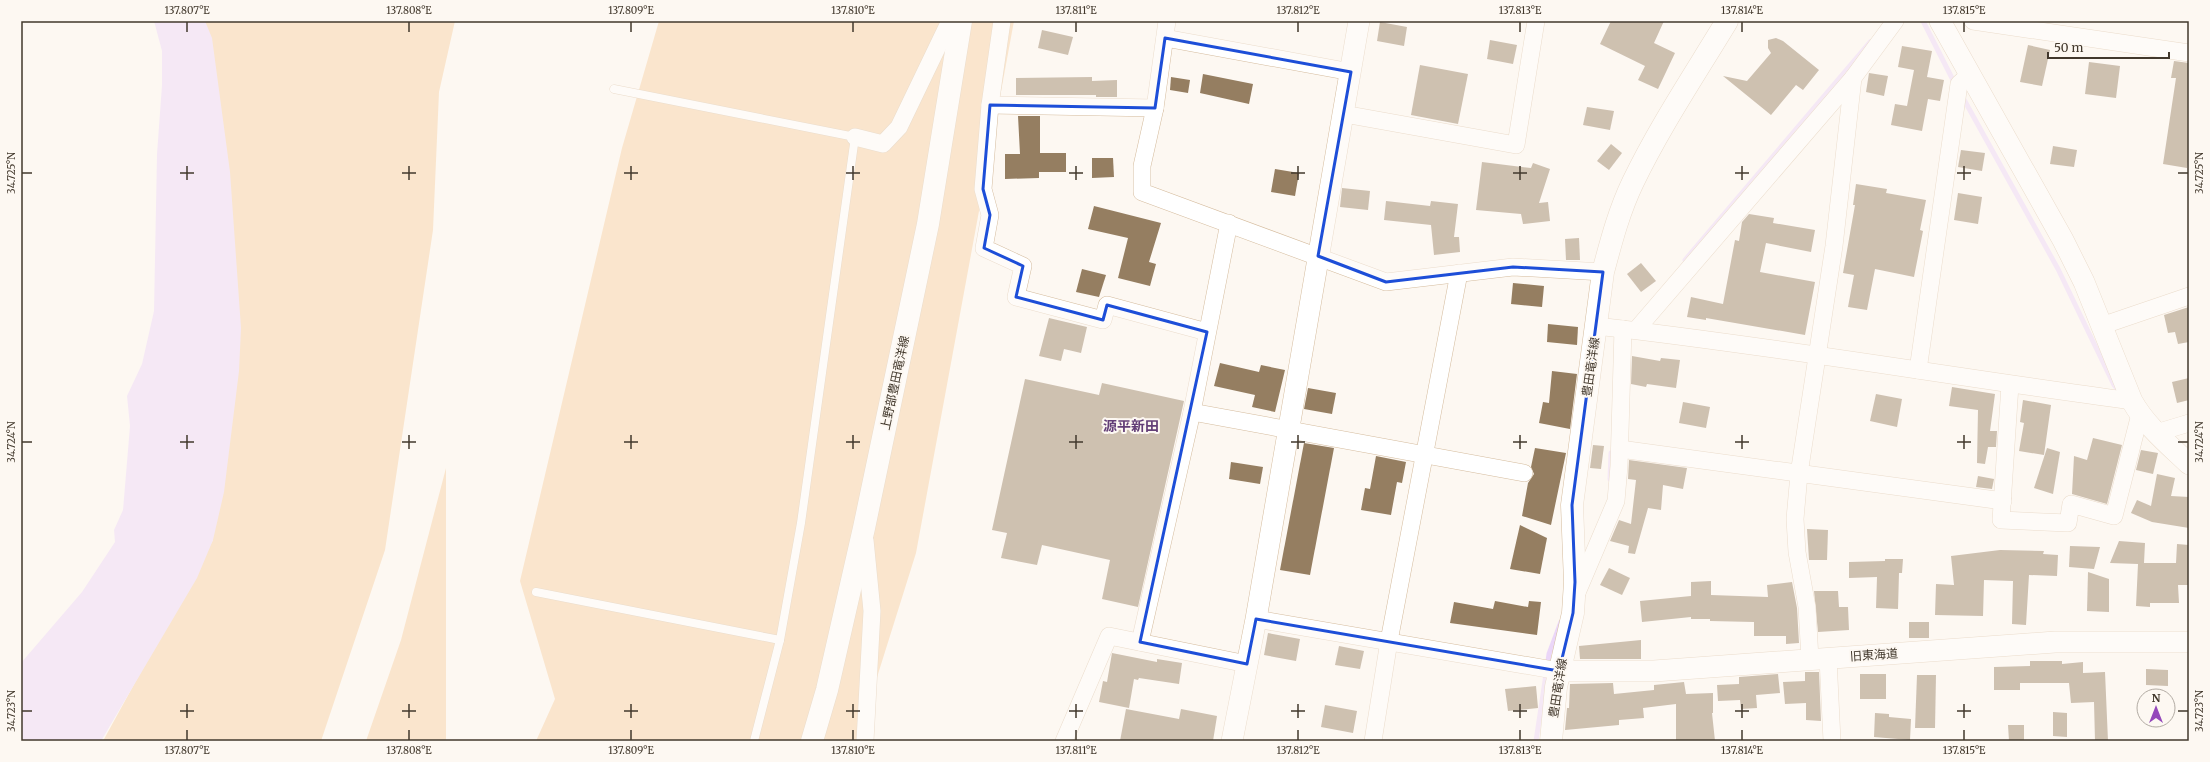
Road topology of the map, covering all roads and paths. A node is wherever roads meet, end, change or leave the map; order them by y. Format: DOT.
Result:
graph roads {
  1 [pos="950,21"];
  2 [pos="961,21"];
  3 [pos="1002,21"];
  4 [pos="1167,21"];
  5 [pos="1359,21"];
  6 [pos="1536,21"];
  7 [pos="1727,21"];
  8 [pos="1895,21"];
  9 [pos="1940,21"];
  10 [pos="1973,21"];
  11 [pos="1165,38"];
  12 [pos="2189,53"];
  13 [pos="1351,72"];
  14 [pos="1970,74"];
  15 [pos="1853,78"];
  16 [pos="614,89"];
  17 [pos="990,106"];
  18 [pos="1156,108"];
  19 [pos="1344,114"];
  20 [pos="855,137"];
  21 [pos="1228,223"];
  22 [pos="1318,256"];
  23 [pos="1603,272"];
  24 [pos="1459,273"];
  25 [pos="2189,296"];
  26 [pos="1596,326"];
  27 [pos="2101,326"];
  28 [pos="1630,330"];
  29 [pos="1207,332"];
  30 [pos="1816,354"];
  31 [pos="1918,370"];
  32 [pos="2010,385"];
  33 [pos="2136,408"];
  34 [pos="1192,412"];
  35 [pos="2189,423"];
  36 [pos="1288,429"];
  37 [pos="2156,433"];
  38 [pos="1620,449"];
  39 [pos="1426,455"];
  40 [pos="2189,464"];
  41 [pos="1524,473"];
  42 [pos="1799,474"];
  43 [pos="2003,501"];
  44 [pos="864,528"];
  45 [pos="536,592"];
  46 [pos="1574,600"];
  47 [pos="1256,619"];
  48 [pos="780,640"];
  49 [pos="1389,641"];
  50 [pos="1140,642"];
  51 [pos="2189,642"];
  52 [pos="1819,659"];
  53 [pos="1247,664"];
  54 [pos="1559,671"];
  55 [pos="754,741"];
  56 [pos="812,741"];
  57 [pos="865,741"];
  58 [pos="1064,741"];
  59 [pos="1232,741"];
  60 [pos="1373,741"];
  61 [pos="1550,741"];
  62 [pos="1832,741"];
  1 -- 20 [label="street"];
  2 -- 44 [label="main road, 上野部豊田竜洋線"];
  3 -- 17 [label="street"];
  4 -- 11 [label="street"];
  5 -- 13 [label="street"];
  6 -- 19 [label="street"];
  7 -- 23 [label="main road, 豊田竜洋線"];
  8 -- 15 [label="street"];
  9 -- 14 [label="street"];
  10 -- 12 [label="street"];
  11 -- 13 [label="street"];
  11 -- 18 [label="street"];
  13 -- 19 [label="street"];
  14 -- 27 [label="street"];
  14 -- 31 [label="street"];
  15 -- 28 [label="street"];
  15 -- 30 [label="street"];
  16 -- 20 [label="lane"];
  17 -- 18 [label="street"];
  17 -- 29 [label="street"];
  18 -- 21 [label="street"];
  19 -- 22 [label="street"];
  20 -- 48 [label="lane"];
  21 -- 22 [label="street"];
  21 -- 29 [label="street"];
  22 -- 24 [label="street"];
  22 -- 36 [label="street"];
  23 -- 24 [label="street"];
  23 -- 26 [label="main road, 豊田竜洋線"];
  24 -- 39 [label="street"];
  25 -- 27 [label="street"];
  26 -- 28 [label="street"];
  26 -- 46 [label="main road, 豊田竜洋線"];
  27 -- 33 [label="street"];
  28 -- 30 [label="street"];
  28 -- 38 [label="street"];
  29 -- 34 [label="street"];
  30 -- 31 [label="street"];
  30 -- 42 [label="street"];
  31 -- 32 [label="street"];
  32 -- 33 [label="street"];
  32 -- 43 [label="street"];
  33 -- 37 [label="street"];
  33 -- 43 [label="street"];
  34 -- 36 [label="street"];
  34 -- 50 [label="street"];
  35 -- 37 [label="street"];
  36 -- 39 [label="street"];
  36 -- 47 [label="street"];
  37 -- 40 [label="street"];
  38 -- 42 [label="street"];
  38 -- 46 [label="street"];
  39 -- 41 [label="street"];
  39 -- 49 [label="street"];
  42 -- 43 [label="street"];
  42 -- 52 [label="street"];
  44 -- 56 [label="main road, 上野部豊田竜洋線"];
  44 -- 57 [label="street"];
  45 -- 48 [label="lane"];
  46 -- 54 [label="main road, 豊田竜洋線"];
  47 -- 49 [label="street"];
  47 -- 53 [label="street"];
  48 -- 55 [label="lane"];
  49 -- 54 [label="street"];
  49 -- 60 [label="street"];
  50 -- 53 [label="street"];
  50 -- 58 [label="street"];
  51 -- 52 [label="street, 旧東海道"];
  52 -- 54 [label="street, 旧東海道"];
  52 -- 62 [label="street"];
  53 -- 59 [label="street"];
  54 -- 61 [label="main road, 豊田竜洋線"];
}
